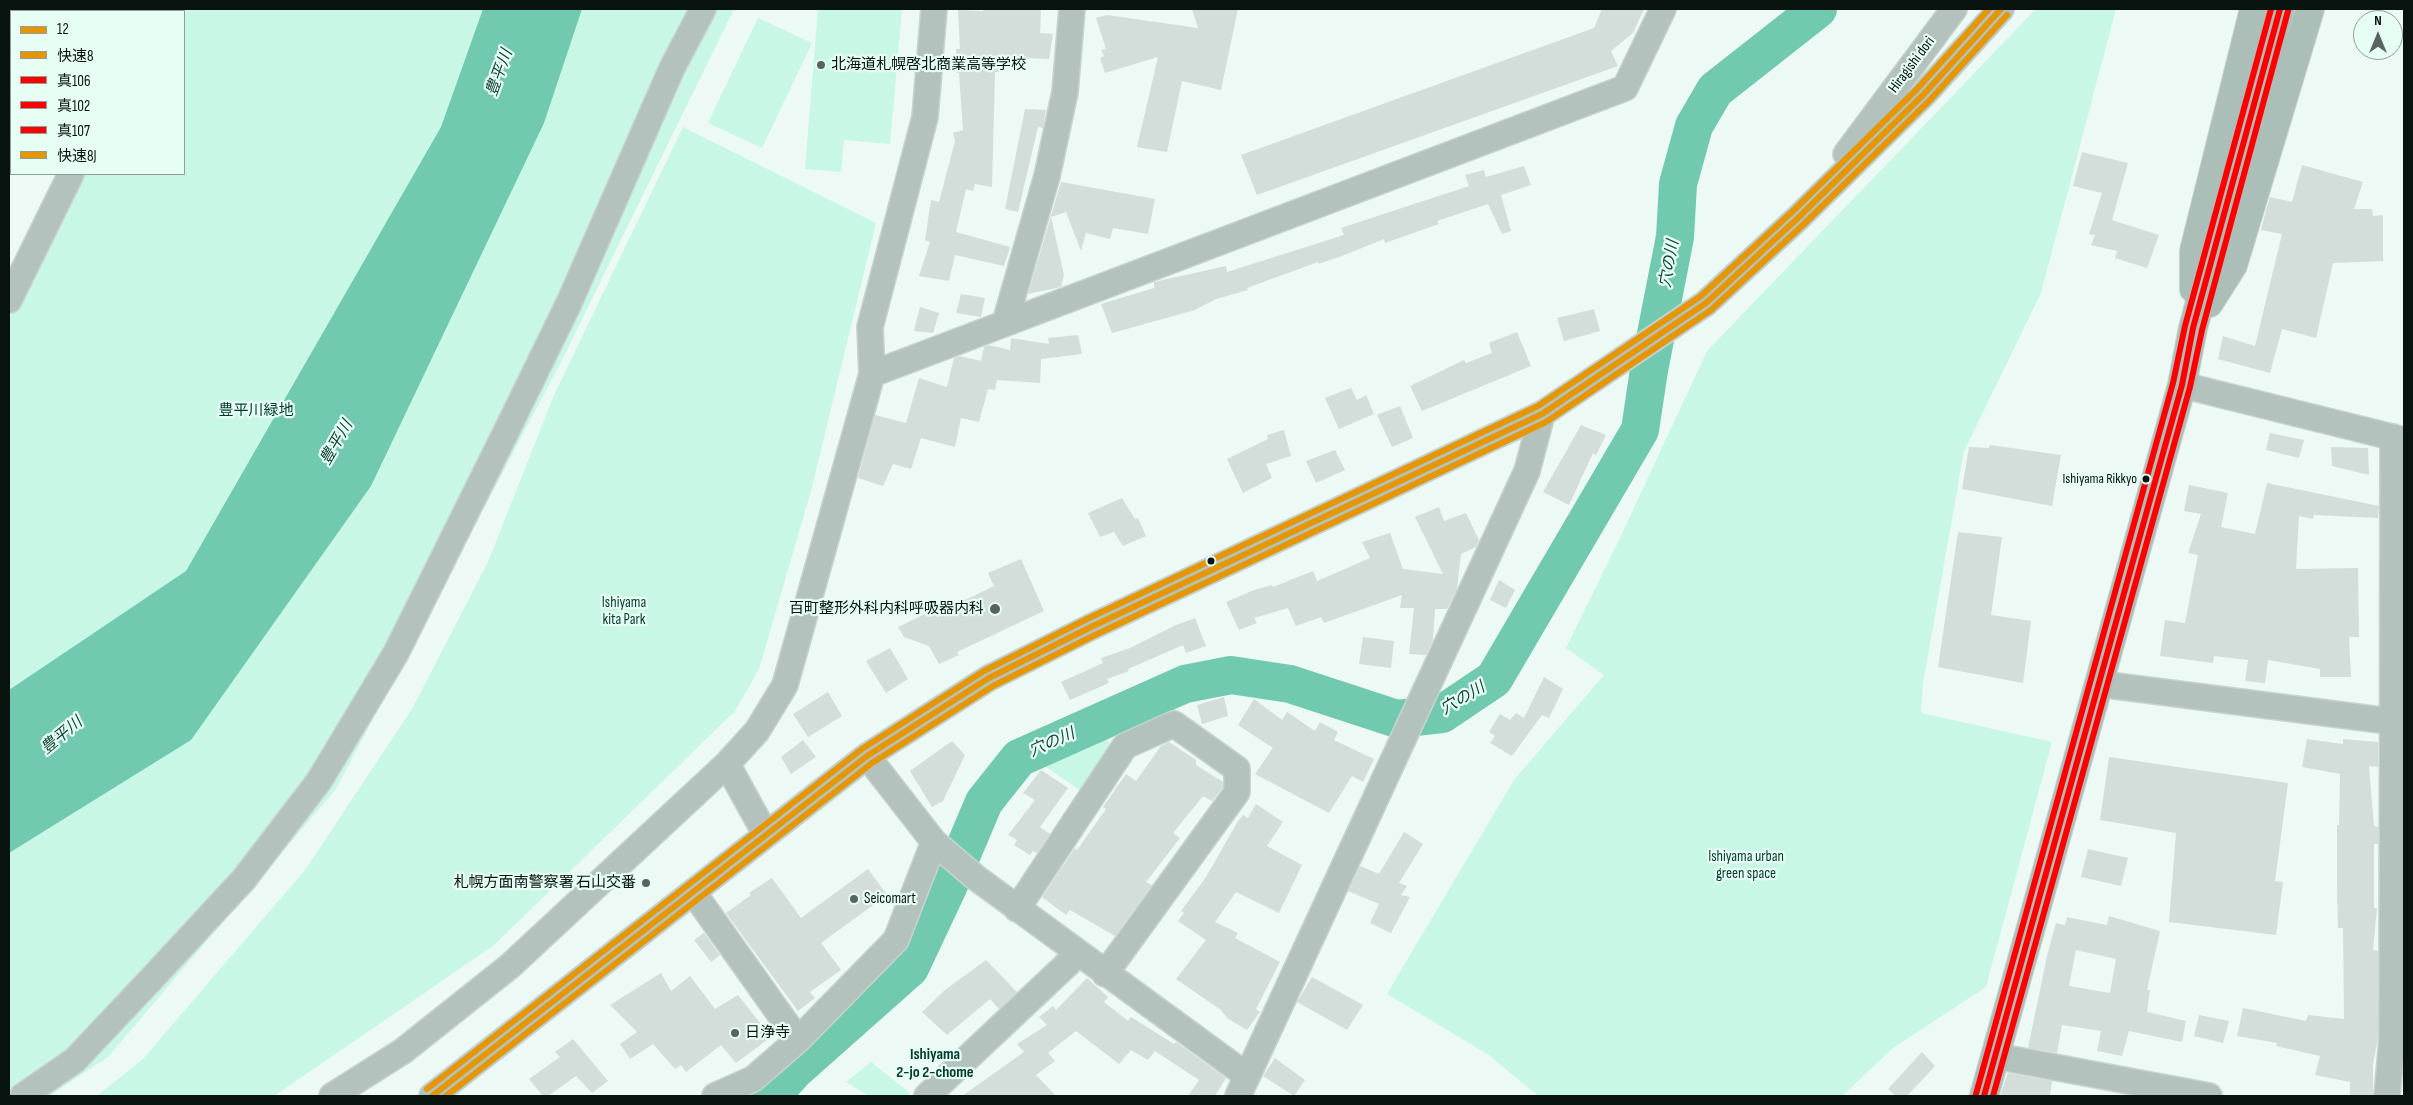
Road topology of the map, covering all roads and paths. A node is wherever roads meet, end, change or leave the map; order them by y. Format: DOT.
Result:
graph roads {
  1 [pos="703,9"];
  2 [pos="934,9"];
  3 [pos="1072,9"];
  4 [pos="1663,9"];
  5 [pos="1954,9"];
  6 [pos="2001,9"];
  7 [pos="2254,9"];
  8 [pos="2280,9"];
  9 [pos="2310,9"];
  10 [pos="70,175"];
  11 [pos="1798,218"];
  12 [pos="9,300"];
  13 [pos="1005,322"];
  14 [pos="2193,328"];
  15 [pos="872,374"];
  16 [pos="2182,385"];
  17 [pos="1542,414"];
  18 [pos="2398,438"];
  19 [pos="2100,684"];
  20 [pos="2399,723"];
  21 [pos="867,756"];
  22 [pos="727,764"];
  23 [pos="766,835"];
  24 [pos="940,847"];
  25 [pos="693,892"];
  26 [pos="1017,909"];
  27 [pos="1078,954"];
  28 [pos="1105,974"];
  29 [pos="798,1040"];
  30 [pos="1995,1056"];
  31 [pos="1242,1086"];
  32 [pos="24,1096"];
  33 [pos="332,1096"];
  34 [pos="432,1096"];
  35 [pos="716,1096"];
  36 [pos="927,1096"];
  37 [pos="1984,1096"];
  38 [pos="2209,1096"];
  39 [pos="2386,1096"];
  1 -- 32 [label="street"];
  2 -- 15 [label="street"];
  3 -- 13 [label="street"];
  4 -- 13 [label="street"];
  5 -- 11 [label="street, Hiragishi dori"];
  6 -- 11 [label="street, Hiragishi dori"];
  7 -- 14 [label="highway"];
  8 -- 14 [label="highway"];
  9 -- 14 [label="highway"];
  10 -- 12 [label="street"];
  11 -- 17 [label="street, Hiragishi dori"];
  13 -- 15 [label="street"];
  14 -- 16 [label="highway"];
  15 -- 22 [label="street"];
  16 -- 18 [label="street"];
  16 -- 19 [label="highway"];
  17 -- 21 [label="street, Hiragishi dori"];
  17 -- 31 [label="street"];
  18 -- 20 [label="street"];
  19 -- 20 [label="street"];
  19 -- 30 [label="highway"];
  20 -- 39 [label="street"];
  21 -- 23 [label="street, Hiragishi dori"];
  21 -- 24 [label="street"];
  22 -- 23 [label="street"];
  22 -- 33 [label="street"];
  23 -- 25 [label="street, Hiragishi dori"];
  24 -- 26 [label="street"];
  24 -- 29 [label="street"];
  25 -- 29 [label="street"];
  25 -- 34 [label="street, Hiragishi dori"];
  26 -- 27 [label="street"];
  26 -- 28 [label="street"];
  27 -- 28 [label="street"];
  27 -- 36 [label="street"];
  28 -- 31 [label="street"];
  29 -- 35 [label="street"];
  30 -- 37 [label="highway"];
  30 -- 38 [label="street"];
}
